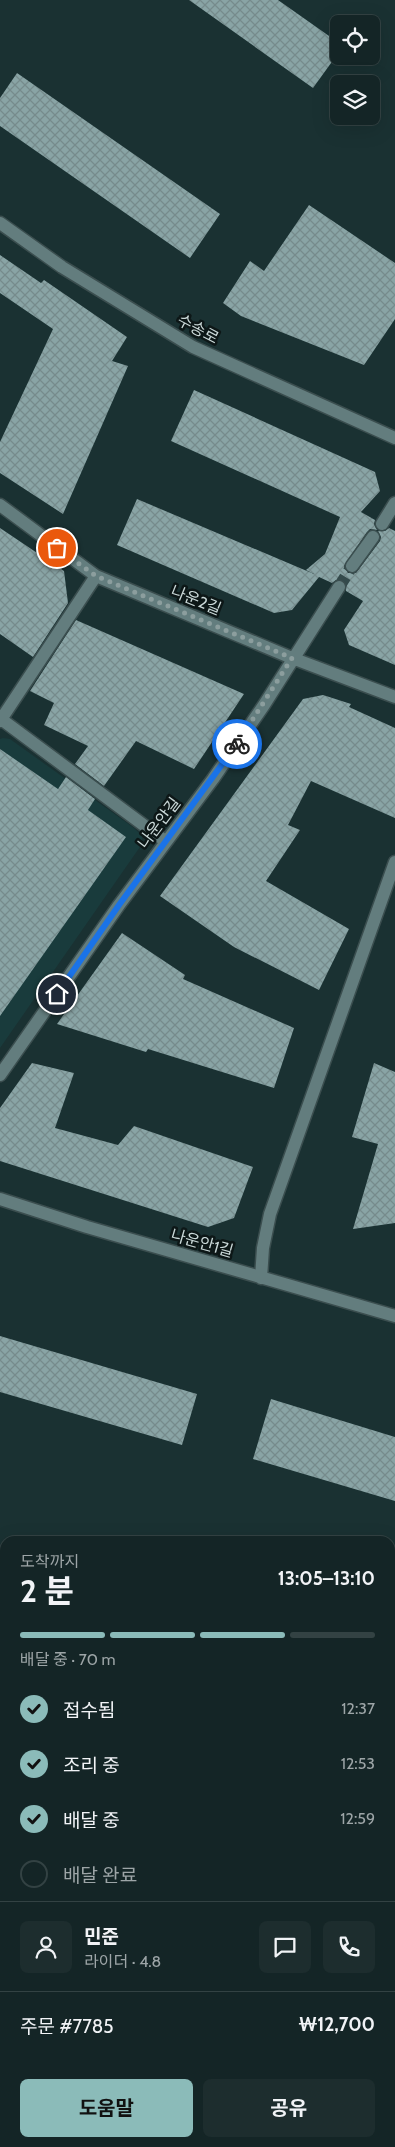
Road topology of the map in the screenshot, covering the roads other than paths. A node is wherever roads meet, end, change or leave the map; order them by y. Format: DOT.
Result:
graph roads {
  1 [pos="0,223"];
  2 [pos="395,438"];
  3 [pos="395,503"];
  4 [pos="0,505"];
  5 [pos="382,524"];
  6 [pos="373,537"];
  7 [pos="352,566"];
  8 [pos="96,576"];
  9 [pos="339,587"];
  10 [pos="292,658"];
  11 [pos="395,697"];
  12 [pos="0,720"];
  13 [pos="166,841"];
  14 [pos="395,862"];
  15 [pos="0,1076"];
  16 [pos="0,1200"];
  17 [pos="261,1278"];
  18 [pos="395,1316"];
  1 -- 2 [label="street, 수송로"];
  3 -- 5 [label="street"];
  4 -- 8 [label="street, 나운2길"];
  6 -- 7 [label="street"];
  8 -- 10 [label="street, 나운2길"];
  8 -- 12 [label="street"];
  9 -- 10 [label="street, 나운안길"];
  10 -- 11 [label="street, 나운2길"];
  10 -- 13 [label="street, 나운안길"];
  12 -- 13 [label="street"];
  13 -- 15 [label="street, 나운안길"];
  14 -- 17 [label="street"];
  16 -- 17 [label="street, 나운안1길"];
  17 -- 18 [label="street, 나운안1길"];
}
